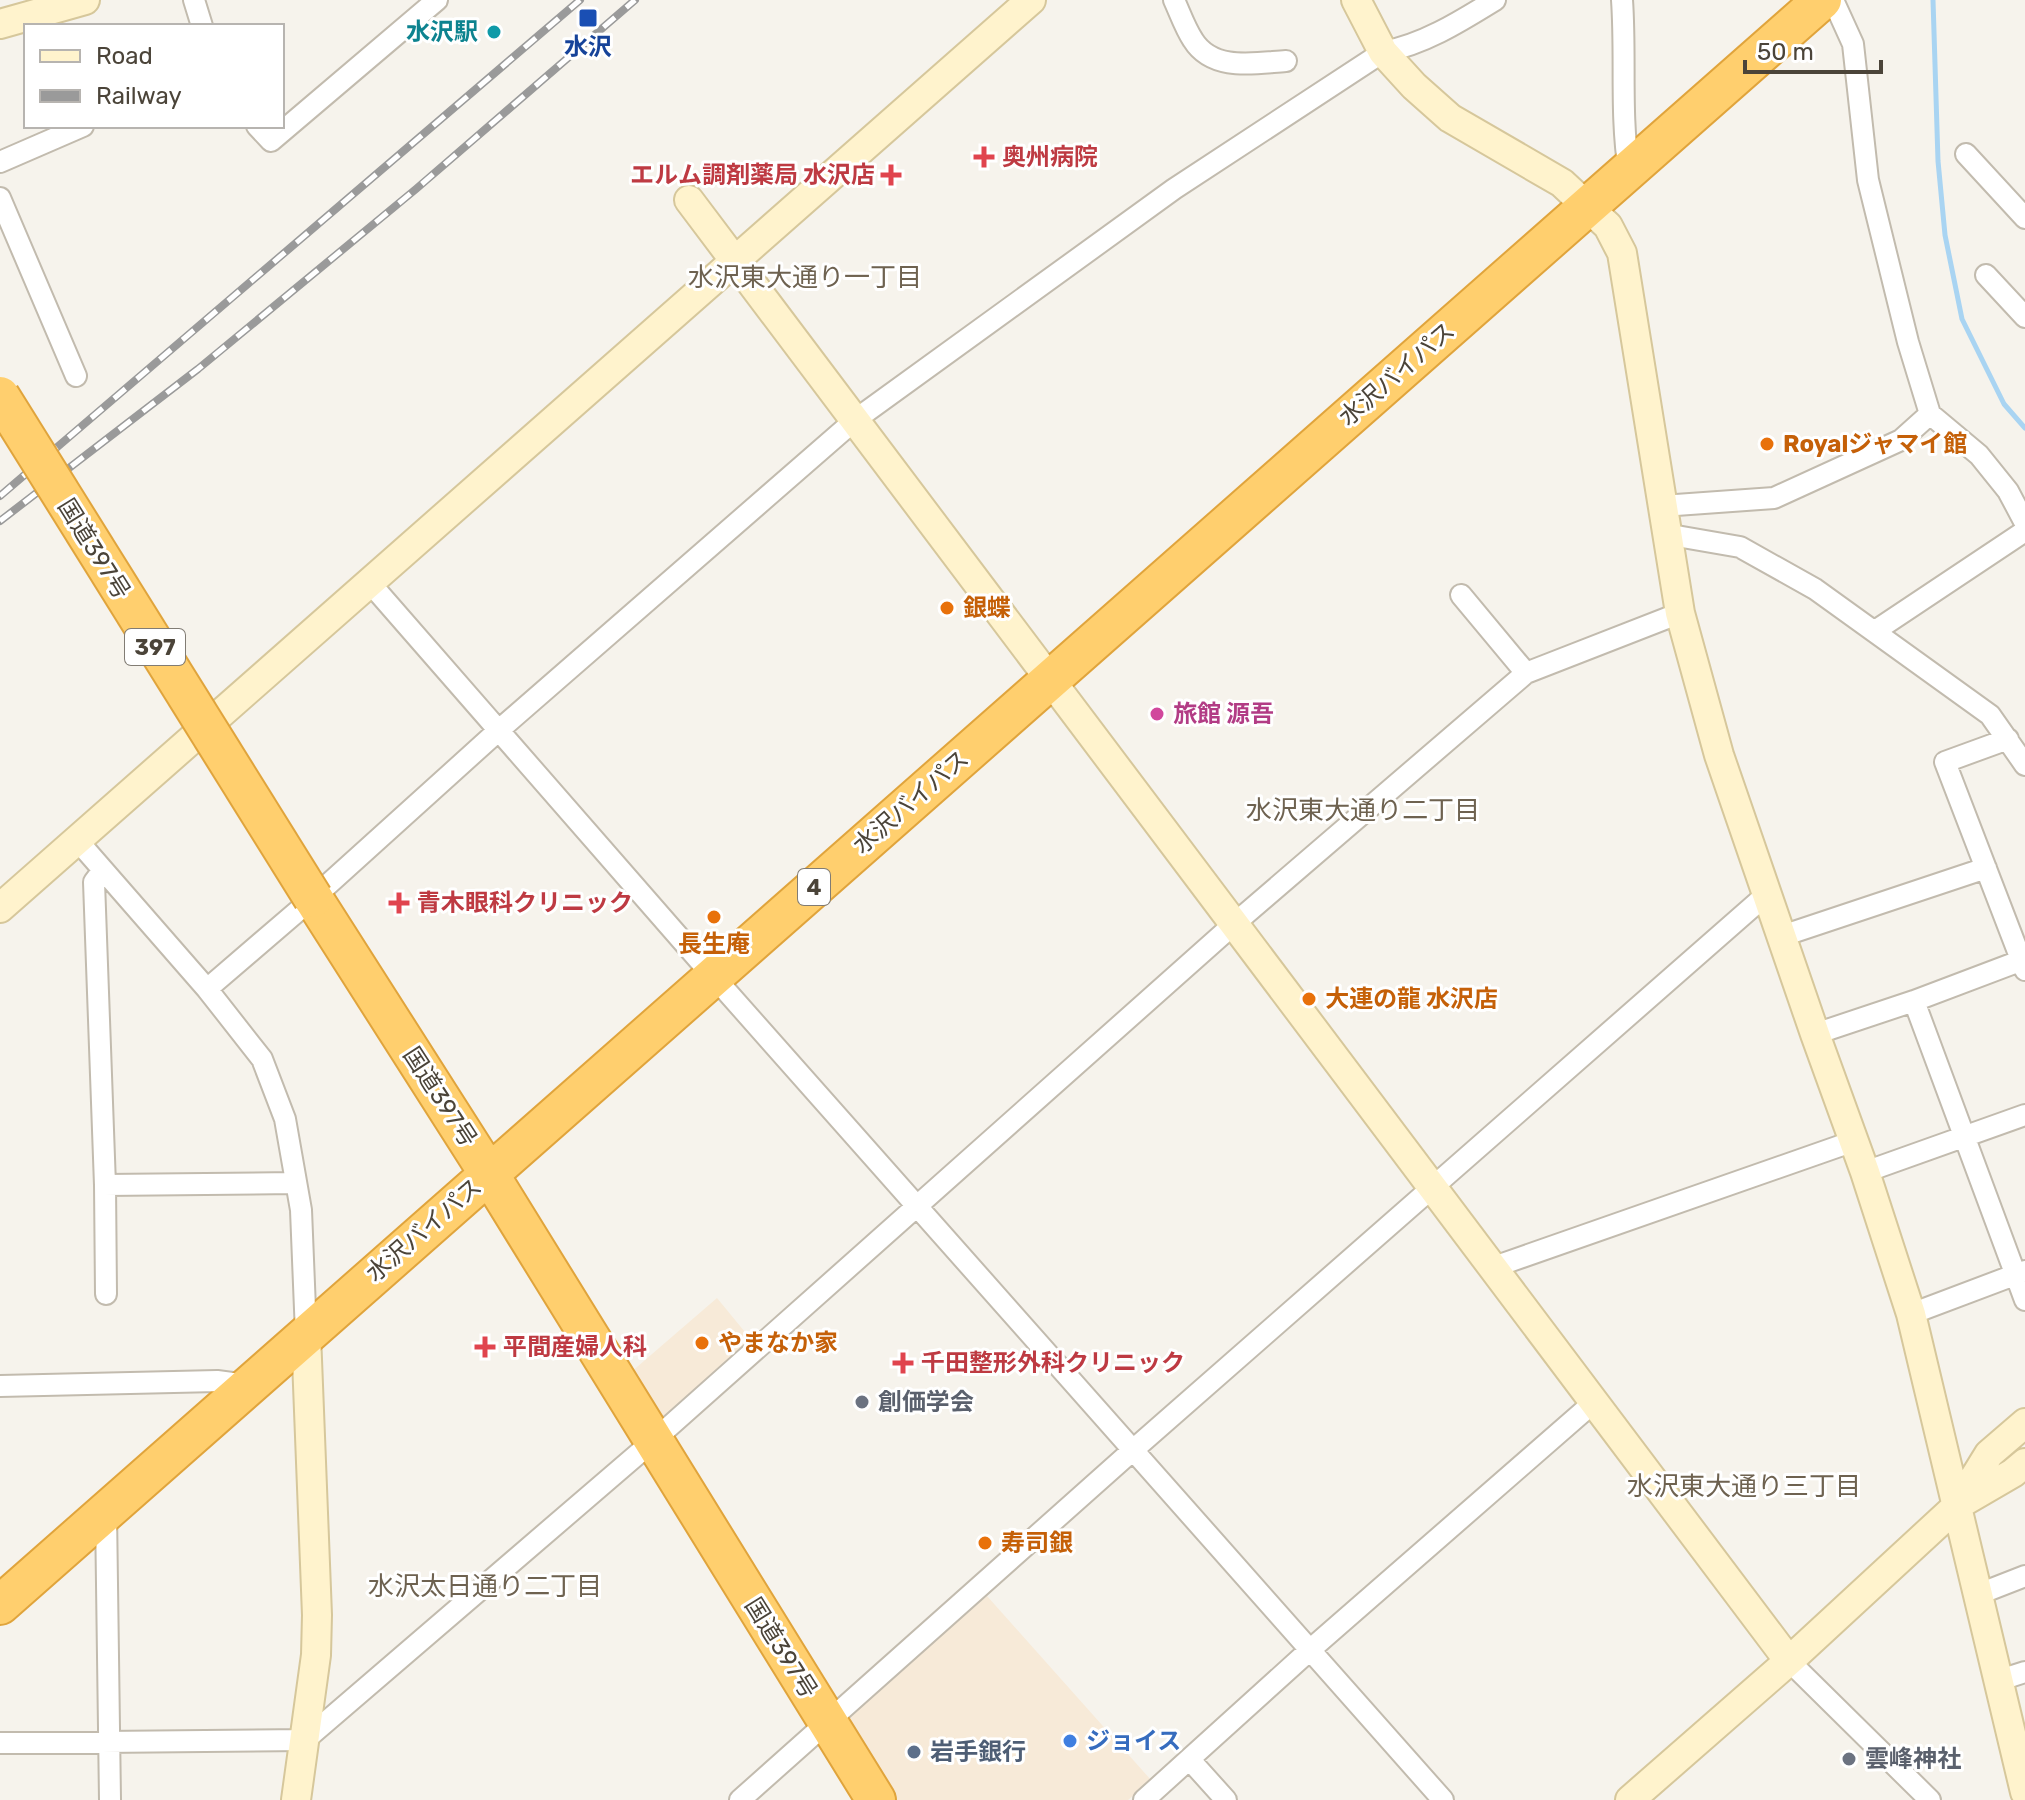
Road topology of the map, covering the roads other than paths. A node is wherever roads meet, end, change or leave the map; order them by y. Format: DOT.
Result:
graph roads {
  1 [pos="85,0"];
  2 [pos="194,0"];
  3 [pos="437,0"];
  4 [pos="1031,0"];
  5 [pos="1174,0"];
  6 [pos="1356,0"];
  7 [pos="1495,0"];
  8 [pos="1622,0"];
  9 [pos="1822,0"];
  10 [pos="1833,0"];
  11 [pos="0,24"];
  12 [pos="201,24"];
  13 [pos="1383,52"];
  14 [pos="1286,61"];
  15 [pos="78,128"];
  16 [pos="259,128"];
  17 [pos="1966,154"];
  18 [pos="0,162"];
  19 [pos="1629,171"];
  20 [pos="0,198"];
  21 [pos="689,200"];
  22 [pos="1588,206"];
  23 [pos="2025,218"];
  24 [pos="736,260"];
  25 [pos="1986,275"];
  26 [pos="2025,317"];
  27 [pos="76,376"];
  28 [pos="0,396"];
  29 [pos="1930,414"];
  30 [pos="855,420"];
  31 [pos="1662,506"];
  32 [pos="2025,523"];
  33 [pos="2025,531"];
  34 [pos="1665,534"];
  35 [pos="370,583"];
  36 [pos="1461,595"];
  37 [pos="1680,613"];
  38 [pos="1875,631"];
  39 [pos="1526,673"];
  40 [pos="1050,680"];
  41 [pos="499,730"];
  42 [pos="2008,739"];
  43 [pos="2025,765"];
  44 [pos="77,840"];
  45 [pos="1986,868"];
  46 [pos="103,870"];
  47 [pos="1767,894"];
  48 [pos="313,898"];
  49 [pos="0,908"];
  50 [pos="1234,924"];
  51 [pos="1782,936"];
  52 [pos="2024,963"];
  53 [pos="713,976"];
  54 [pos="207,989"];
  55 [pos="1914,1001"];
  56 [pos="1815,1034"];
  57 [pos="2025,1115"];
  58 [pos="1964,1137"];
  59 [pos="1854,1141"];
  60 [pos="1865,1172"];
  61 [pos="489,1174"];
  62 [pos="296,1183"];
  63 [pos="105,1185"];
  64 [pos="1432,1188"];
  65 [pos="917,1204"];
  66 [pos="1491,1268"];
  67 [pos="2020,1273"];
  68 [pos="106,1294"];
  69 [pos="2025,1300"];
  70 [pos="1911,1314"];
  71 [pos="306,1334"];
  72 [pos="247,1385"];
  73 [pos="0,1386"];
  74 [pos="1593,1403"];
  75 [pos="2025,1423"];
  76 [pos="653,1441"];
  77 [pos="1133,1450"];
  78 [pos="2025,1463"];
  79 [pos="1958,1505"];
  80 [pos="106,1509"];
  81 [pos="2025,1576"];
  82 [pos="1979,1594"];
  83 [pos="0,1605"];
  84 [pos="1311,1649"];
  85 [pos="1789,1661"];
  86 [pos="2013,1676"];
  87 [pos="828,1723"];
  88 [pos="305,1740"];
  89 [pos="109,1741"];
  90 [pos="0,1743"];
  91 [pos="1190,1760"];
  92 [pos="2025,1792"];
  93 [pos="110,1800"];
  94 [pos="296,1800"];
  95 [pos="740,1800"];
  96 [pos="876,1800"];
  97 [pos="1144,1800"];
  98 [pos="1226,1800"];
  99 [pos="1443,1800"];
  100 [pos="1630,1800"];
  101 [pos="1930,1800"];
  1 -- 11 [label="street"];
  2 -- 12 [label="street"];
  3 -- 16 [label="street"];
  4 -- 24 [label="street"];
  5 -- 14 [label="street"];
  6 -- 13 [label="street"];
  7 -- 13 [label="street"];
  8 -- 19 [label="street"];
  9 -- 19 [label="highway, 水沢バイパス / 4"];
  10 -- 29 [label="street"];
  13 -- 22 [label="street"];
  13 -- 30 [label="street"];
  15 -- 18 [label="street"];
  17 -- 23 [label="street"];
  19 -- 22 [label="highway, 水沢バイパス / 4"];
  20 -- 27 [label="street"];
  21 -- 24 [label="street"];
  22 -- 31 [label="street"];
  22 -- 40 [label="highway, 水沢バイパス / 4"];
  24 -- 30 [label="street"];
  24 -- 35 [label="street"];
  25 -- 26 [label="street"];
  28 -- 48 [label="highway, 国道397号 / 397, bridge"];
  29 -- 31 [label="street"];
  29 -- 32 [label="street"];
  30 -- 40 [label="street"];
  30 -- 41 [label="street"];
  31 -- 34 [label="street"];
  33 -- 38 [label="street"];
  34 -- 37 [label="street"];
  34 -- 38 [label="street"];
  35 -- 41 [label="street"];
  35 -- 44 [label="street"];
  36 -- 39 [label="street"];
  37 -- 39 [label="street"];
  37 -- 47 [label="street"];
  38 -- 42 [label="street"];
  39 -- 50 [label="street"];
  40 -- 50 [label="street"];
  40 -- 53 [label="highway, 水沢バイパス / 4"];
  41 -- 48 [label="street"];
  41 -- 53 [label="street"];
  42 -- 43 [label="street"];
  42 -- 45 [label="street"];
  44 -- 46 [label="street"];
  44 -- 49 [label="street"];
  45 -- 51 [label="street"];
  45 -- 52 [label="street"];
  46 -- 54 [label="street"];
  46 -- 63 [label="street"];
  47 -- 51 [label="street"];
  47 -- 64 [label="street"];
  48 -- 54 [label="street"];
  48 -- 61 [label="highway, 国道397号 / 397"];
  50 -- 64 [label="street"];
  50 -- 65 [label="street"];
  51 -- 56 [label="street"];
  52 -- 55 [label="street"];
  53 -- 61 [label="highway, 水沢バイパス / 4"];
  53 -- 65 [label="street"];
  54 -- 62 [label="street"];
  55 -- 56 [label="street"];
  55 -- 58 [label="street"];
  56 -- 59 [label="street"];
  57 -- 58 [label="street"];
  58 -- 60 [label="street"];
  58 -- 67 [label="street"];
  59 -- 60 [label="street"];
  59 -- 66 [label="street"];
  60 -- 70 [label="street"];
  61 -- 71 [label="highway, 水沢バイパス / 4"];
  61 -- 76 [label="highway, 国道397号 / 397"];
  62 -- 63 [label="street"];
  62 -- 71 [label="street"];
  63 -- 68 [label="street"];
  64 -- 66 [label="street"];
  64 -- 77 [label="street"];
  65 -- 76 [label="street"];
  65 -- 77 [label="street"];
  66 -- 74 [label="street"];
  67 -- 69 [label="street"];
  67 -- 70 [label="street"];
  70 -- 79 [label="street"];
  71 -- 72 [label="highway, 水沢バイパス / 4"];
  71 -- 88 [label="street"];
  72 -- 73 [label="street"];
  72 -- 80 [label="highway, 水沢バイパス / 4"];
  74 -- 84 [label="street"];
  74 -- 85 [label="street"];
  75 -- 79 [label="street"];
  76 -- 87 [label="highway, 国道397号 / 397"];
  76 -- 88 [label="street"];
  77 -- 84 [label="street"];
  77 -- 87 [label="street"];
  78 -- 79 [label="street"];
  79 -- 82 [label="street"];
  79 -- 85 [label="street"];
  80 -- 83 [label="highway, 水沢バイパス / 4"];
  80 -- 89 [label="street"];
  81 -- 82 [label="street"];
  82 -- 86 [label="street"];
  84 -- 91 [label="street"];
  84 -- 99 [label="street"];
  85 -- 100 [label="street"];
  85 -- 101 [label="street"];
  86 -- 92 [label="street"];
  87 -- 95 [label="street"];
  87 -- 96 [label="highway, 国道397号 / 397"];
  88 -- 89 [label="street"];
  88 -- 94 [label="street"];
  89 -- 90 [label="street"];
  89 -- 93 [label="street"];
  91 -- 97 [label="street"];
  91 -- 98 [label="street"];
}
